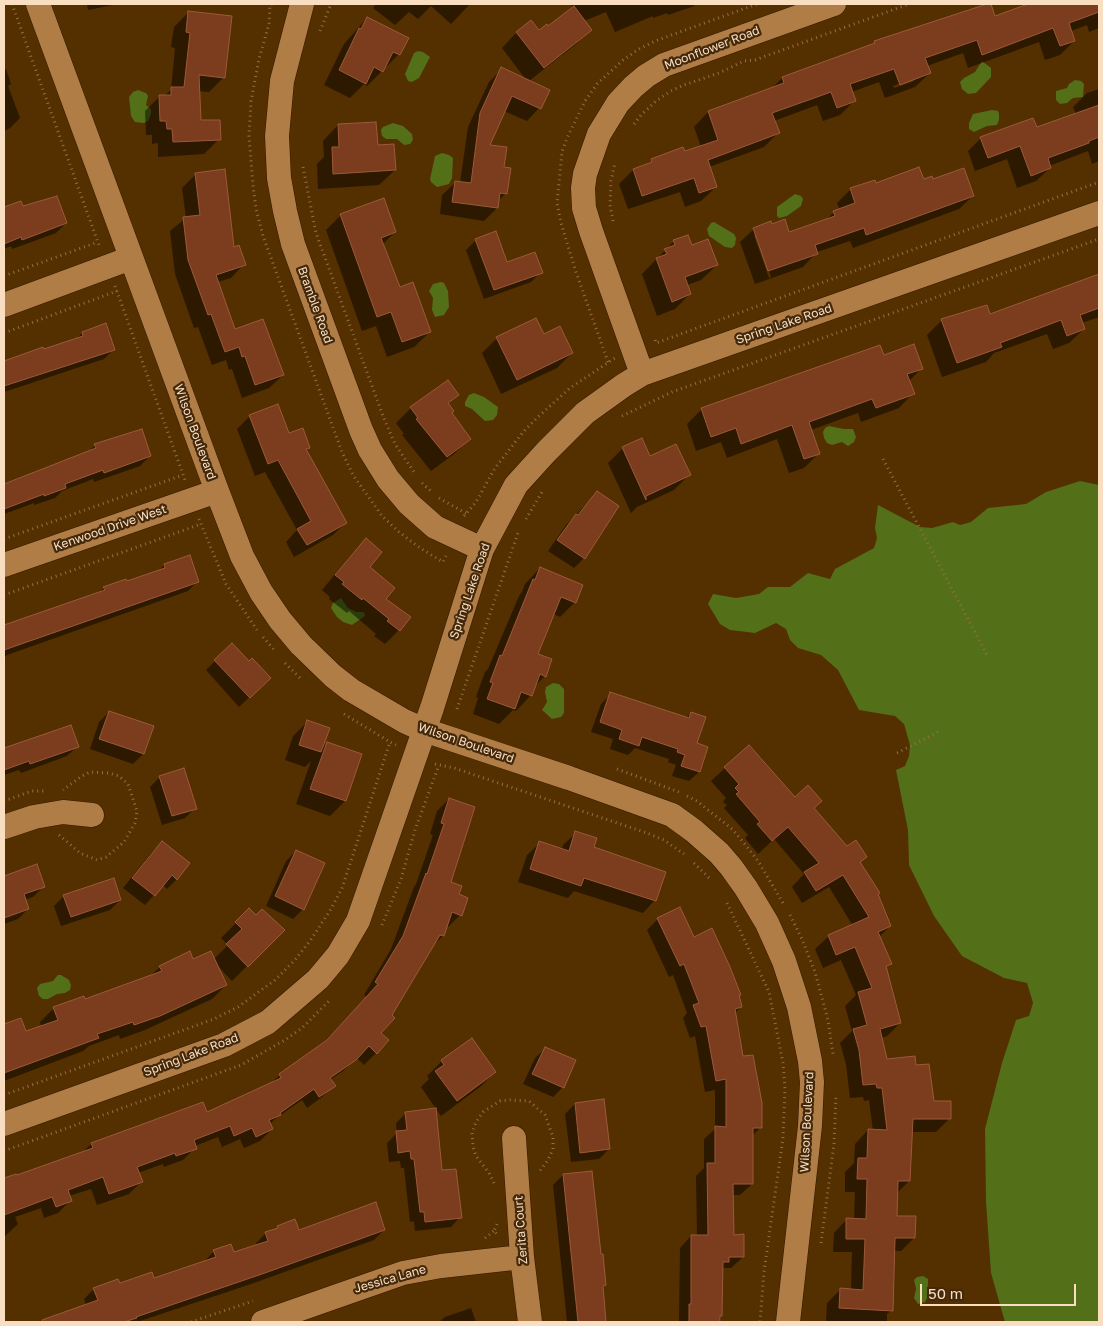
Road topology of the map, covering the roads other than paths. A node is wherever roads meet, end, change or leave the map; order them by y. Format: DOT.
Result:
graph roads {
  1 [pos="38,4"];
  2 [pos="302,4"];
  3 [pos="834,4"];
  4 [pos="1099,212"];
  5 [pos="131,258"];
  6 [pos="4,305"];
  7 [pos="642,374"];
  8 [pos="217,491"];
  9 [pos="482,550"];
  10 [pos="4,565"];
  11 [pos="424,730"];
  12 [pos="92,815"];
  13 [pos="4,828"];
  14 [pos="4,1124"];
  15 [pos="514,1138"];
  16 [pos="522,1257"];
  17 [pos="263,1322"];
  18 [pos="530,1322"];
  19 [pos="788,1322"];
  1 -- 5 [label="street, Wilson Boulevard"];
  2 -- 9 [label="street, Bramble Road"];
  3 -- 7 [label="street, Moonflower Road"];
  4 -- 7 [label="street, Spring Lake Road"];
  5 -- 6 [label="street"];
  5 -- 8 [label="street, Wilson Boulevard"];
  7 -- 9 [label="street, Spring Lake Road"];
  8 -- 10 [label="street, Kenwood Drive West"];
  8 -- 11 [label="street, Wilson Boulevard"];
  9 -- 11 [label="street, Spring Lake Road"];
  11 -- 14 [label="street, Spring Lake Road"];
  11 -- 19 [label="street, Wilson Boulevard"];
  12 -- 13 [label="street"];
  15 -- 16 [label="street, Zerita Court"];
  16 -- 17 [label="street, Jessica Lane"];
  16 -- 18 [label="street, Zerita Court"];
}
